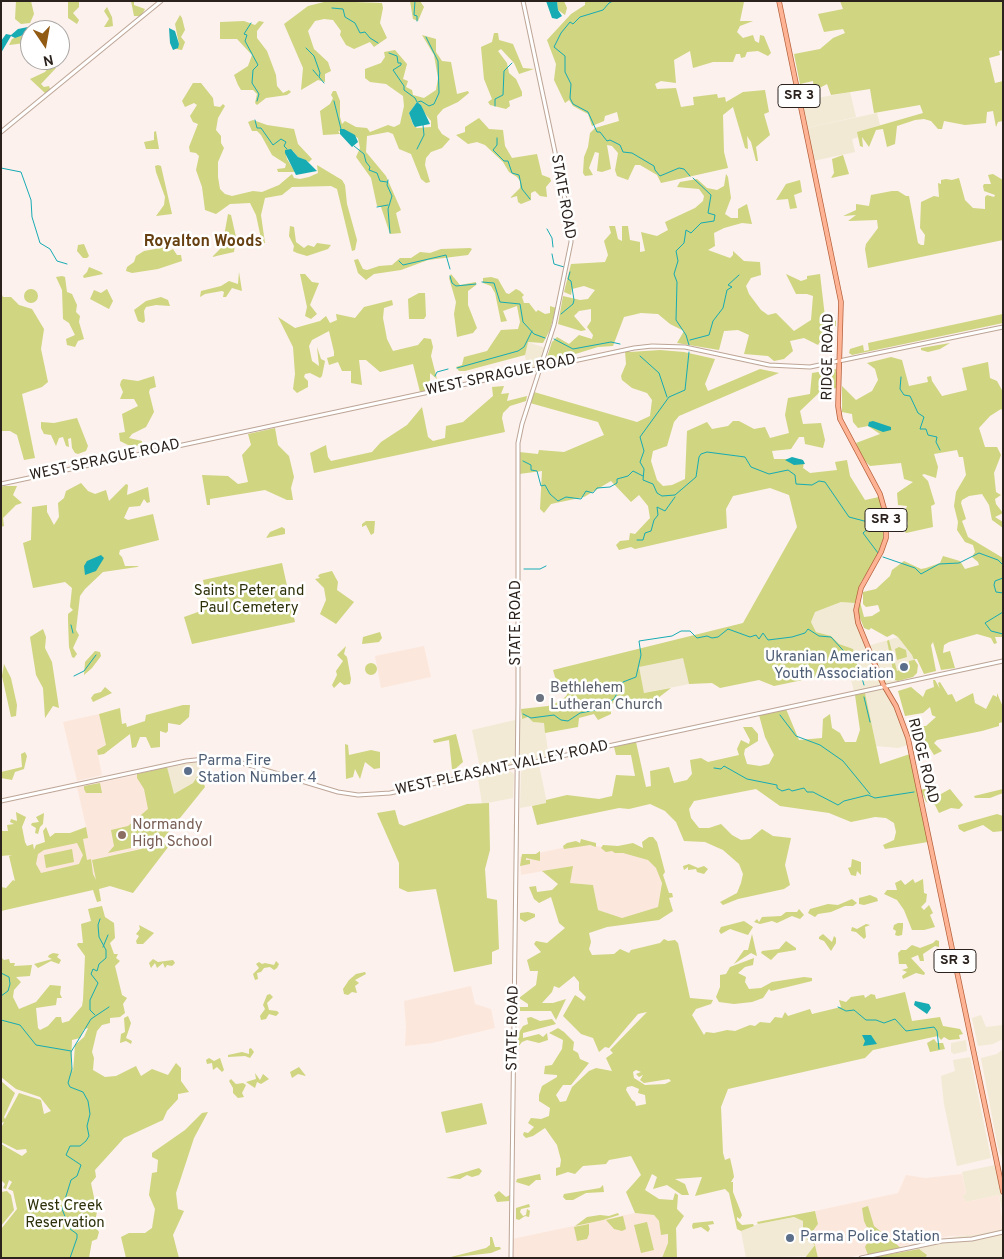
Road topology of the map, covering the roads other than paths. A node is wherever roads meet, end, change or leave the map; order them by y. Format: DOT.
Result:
graph roads {
  1 [pos="161,1"];
  2 [pos="523,1"];
  3 [pos="779,1"];
  4 [pos="1,132"];
  5 [pos="1003,326"];
  6 [pos="839,362"];
  7 [pos="540,368"];
  8 [pos="1,484"];
  9 [pos="1003,661"];
  10 [pos="885,688"];
  11 [pos="517,766"];
  12 [pos="1,801"];
  13 [pos="1003,1162"];
  14 [pos="997,1163"];
  15 [pos="1003,1192"];
  16 [pos="1003,1232"];
  17 [pos="511,1258"];
  18 [pos="861,1258"];
  1 -- 4 [label="main road"];
  2 -- 7 [label="main road, STATE ROAD"];
  3 -- 6 [label="main road, RIDGE ROAD / SR 3"];
  5 -- 6 [label="main road, WEST SPRAGUE ROAD"];
  6 -- 7 [label="main road, WEST SPRAGUE ROAD"];
  6 -- 10 [label="main road, RIDGE ROAD / SR 3"];
  7 -- 8 [label="main road, WEST SPRAGUE ROAD"];
  7 -- 11 [label="main road, STATE ROAD"];
  9 -- 10 [label="main road, WEST PLEASANT VALLEY ROAD"];
  10 -- 11 [label="main road, WEST PLEASANT VALLEY ROAD"];
  10 -- 14 [label="main road, RIDGE ROAD / SR 3"];
  11 -- 12 [label="main road, WEST PLEASANT VALLEY ROAD"];
  11 -- 17 [label="main road, STATE ROAD"];
  13 -- 14 [label="main road"];
  14 -- 15 [label="main road, RIDGE ROAD / SR 3"];
  16 -- 18 [label="main road"];
}
